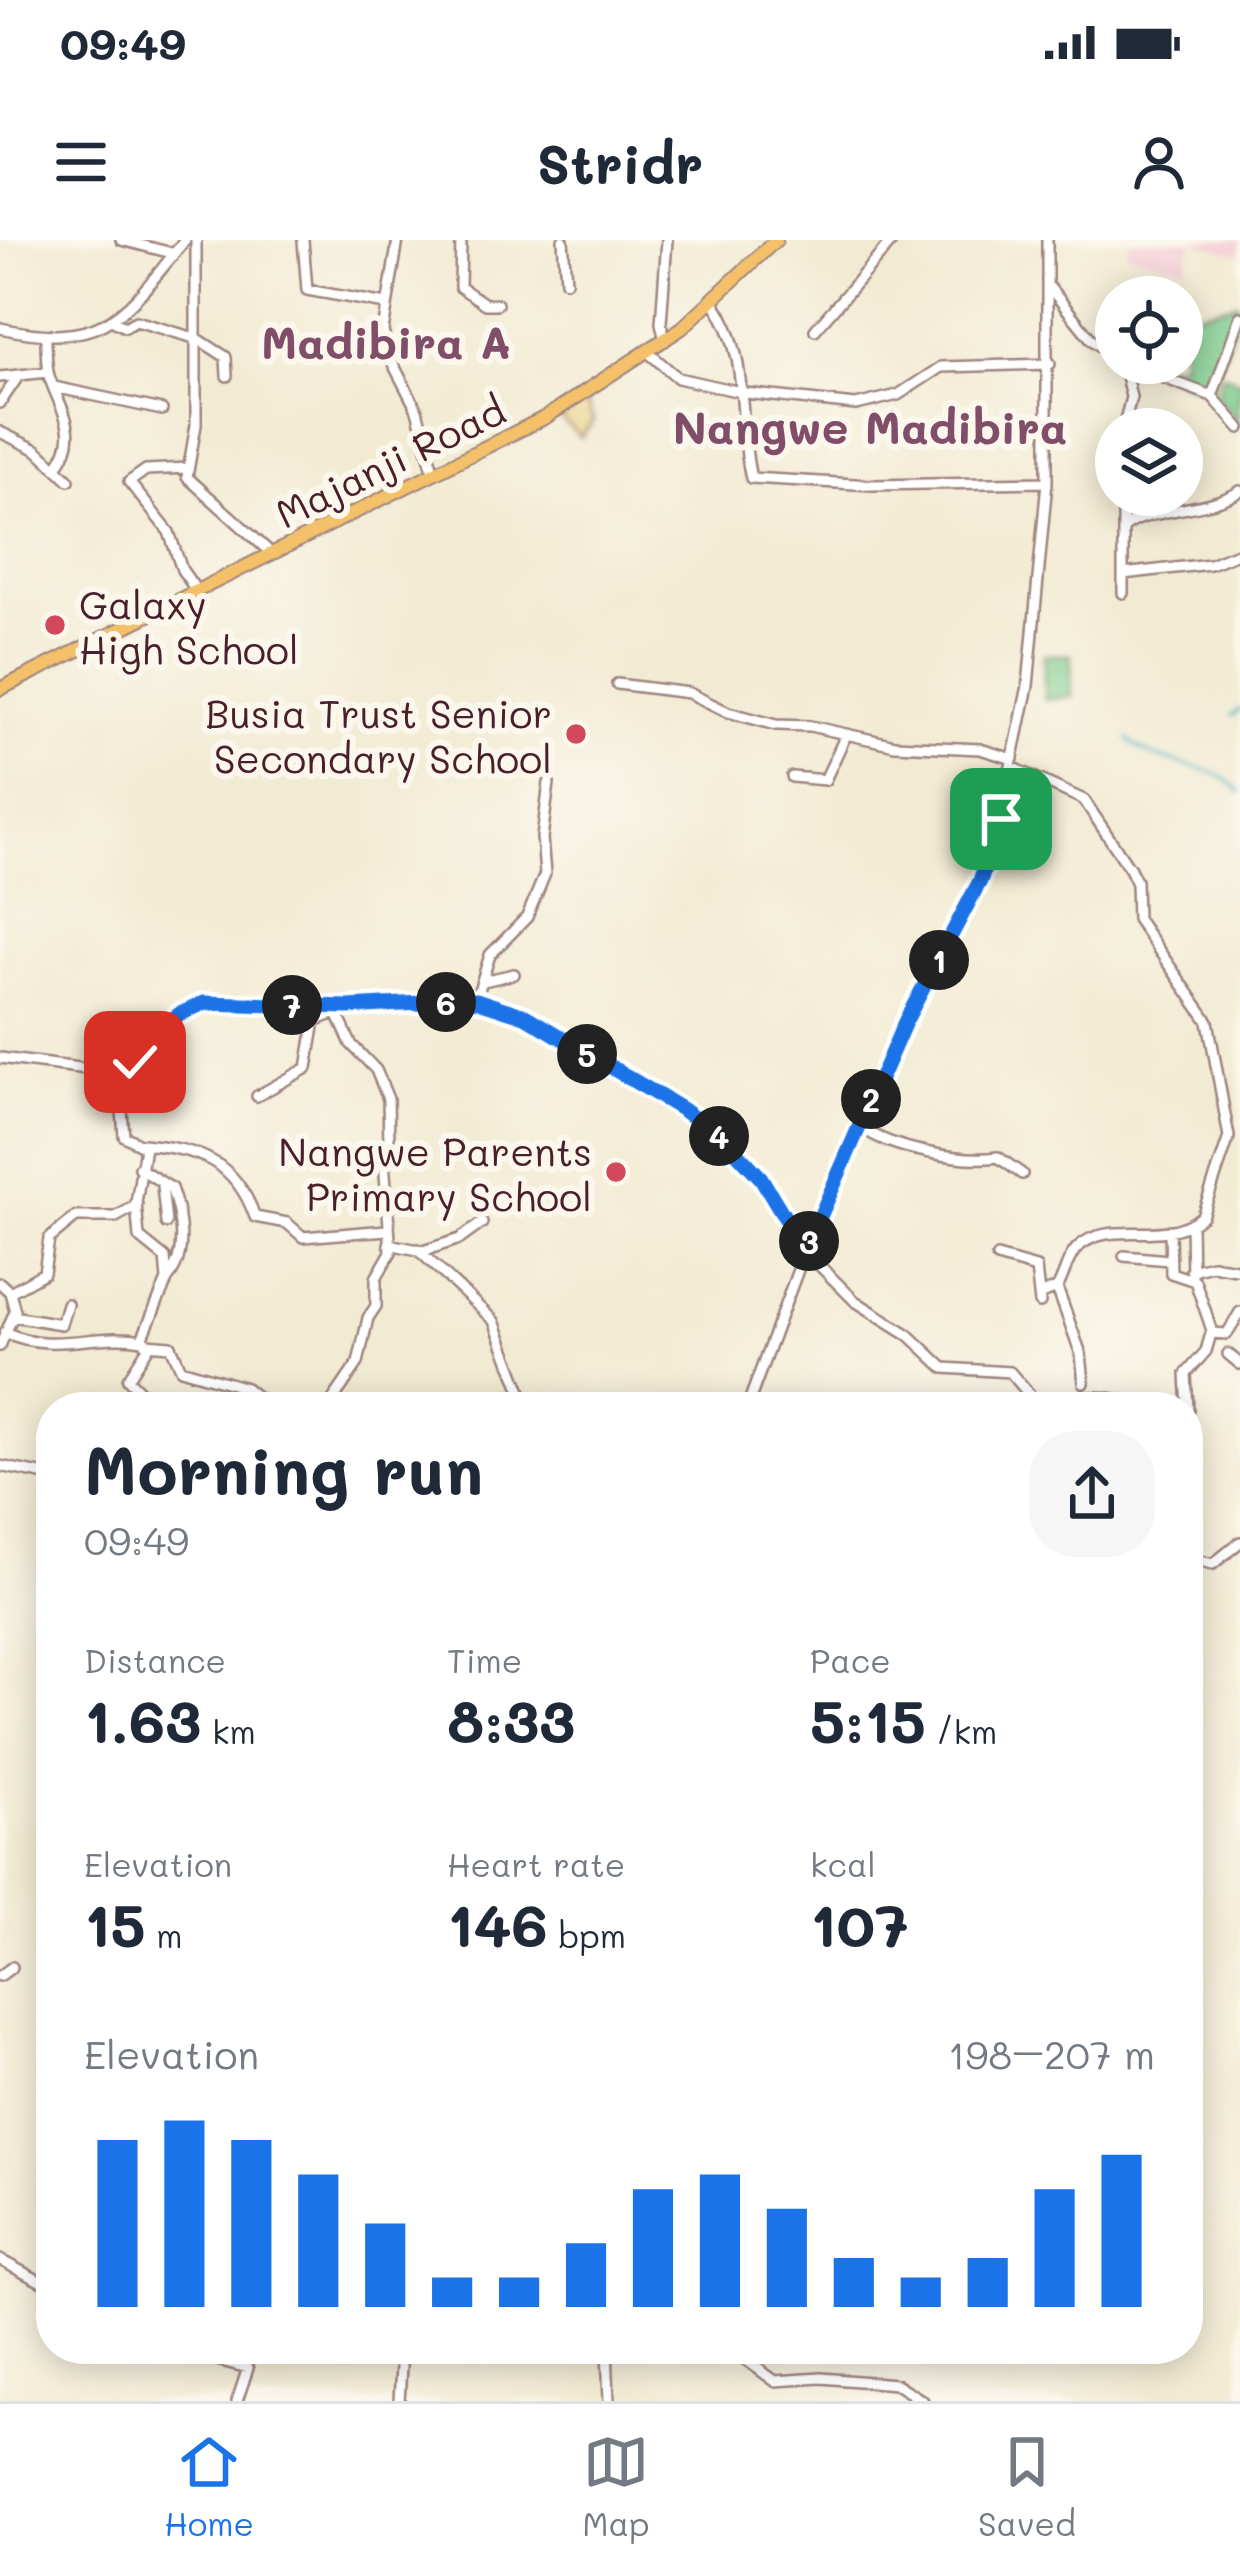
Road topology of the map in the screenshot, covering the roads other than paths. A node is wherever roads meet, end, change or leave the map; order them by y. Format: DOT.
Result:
graph roads {
  1 [pos="121,240"];
  2 [pos="185,240"];
  3 [pos="196,240"];
  4 [pos="303,240"];
  5 [pos="398,240"];
  6 [pos="461,240"];
  7 [pos="563,240"];
  8 [pos="667,240"];
  9 [pos="776,240"];
  10 [pos="893,240"];
  11 [pos="1047,240"];
  12 [pos="172,253"];
  13 [pos="566,281"];
  14 [pos="1050,288"];
  15 [pos="713,301"];
  16 [pos="386,304"];
  17 [pos="497,304"];
  18 [pos="1240,317"];
  19 [pos="116,322"];
  20 [pos="0,328"];
  21 [pos="815,330"];
  22 [pos="46,338"];
  23 [pos="198,339"];
  24 [pos="665,341"];
  25 [pos="1095,342"];
  26 [pos="649,353"];
  27 [pos="1050,364"];
  28 [pos="48,372"];
  29 [pos="227,376"];
  30 [pos="0,377"];
  31 [pos="17,378"];
  32 [pos="1181,384"];
  33 [pos="54,387"];
  34 [pos="745,393"];
  35 [pos="1212,396"];
  36 [pos="0,403"];
  37 [pos="162,410"];
  38 [pos="1240,428"];
  39 [pos="0,431"];
  40 [pos="57,466"];
  41 [pos="188,468"];
  42 [pos="434,474"];
  43 [pos="69,480"];
  44 [pos="1047,482"];
  45 [pos="1240,490"];
  46 [pos="1125,516"];
  47 [pos="1125,521"];
  48 [pos="1240,552"];
  49 [pos="271,554"];
  50 [pos="1123,574"];
  51 [pos="196,590"];
  52 [pos="1123,593"];
  53 [pos="617,684"];
  54 [pos="0,689"];
  55 [pos="844,737"];
  56 [pos="1013,763"];
  57 [pos="792,777"];
  58 [pos="550,783"];
  59 [pos="514,974"];
  60 [pos="483,981"];
  61 [pos="476,1000"];
  62 [pos="334,1010"];
  63 [pos="0,1058"];
  64 [pos="119,1073"];
  65 [pos="257,1096"];
  66 [pos="860,1126"];
  67 [pos="142,1144"];
  68 [pos="139,1168"];
  69 [pos="1022,1174"];
  70 [pos="162,1186"];
  71 [pos="137,1205"];
  72 [pos="166,1222"];
  73 [pos="482,1223"];
  74 [pos="1192,1224"];
  75 [pos="387,1229"];
  76 [pos="1170,1230"];
  77 [pos="389,1244"];
  78 [pos="417,1249"];
  79 [pos="805,1251"];
  80 [pos="1124,1256"];
  81 [pos="997,1257"];
  82 [pos="1168,1259"];
  83 [pos="1236,1269"];
  84 [pos="1192,1274"];
  85 [pos="166,1280"];
  86 [pos="0,1282"];
  87 [pos="1058,1288"];
  88 [pos="10,1292"];
  89 [pos="68,1304"];
  90 [pos="1240,1312"];
  91 [pos="13,1316"];
  92 [pos="5,1332"];
  93 [pos="1210,1333"];
  94 [pos="144,1342"];
  95 [pos="0,1346"];
  96 [pos="1228,1354"];
  97 [pos="1240,1364"];
  98 [pos="1084,1383"];
  99 [pos="140,1392"];
  100 [pos="251,1392"];
  101 [pos="338,1392"];
  102 [pos="521,1392"];
  103 [pos="753,1392"];
  104 [pos="1028,1392"];
  105 [pos="1187,1392"];
  106 [pos="0,1466"];
  107 [pos="36,1473"];
  108 [pos="1240,1542"];
  109 [pos="1203,1562"];
  110 [pos="12,1967"];
  111 [pos="0,1976"];
  112 [pos="0,2260"];
  113 [pos="36,2279"];
  114 [pos="220,2364"];
  115 [pos="401,2364"];
  116 [pos="608,2364"];
  117 [pos="752,2364"];
  118 [pos="237,2401"];
  119 [pos="399,2401"];
  120 [pos="609,2401"];
  121 [pos="923,2401"];
  1 -- 12 [label="street"];
  2 -- 12 [label="street"];
  3 -- 23 [label="street"];
  4 -- 16 [label="street"];
  5 -- 16 [label="street"];
  6 -- 17 [label="street"];
  7 -- 13 [label="street"];
  8 -- 24 [label="street"];
  9 -- 15 [label="main road, Majanji Road"];
  10 -- 21 [label="street"];
  11 -- 14 [label="street"];
  12 -- 19 [label="street"];
  14 -- 25 [label="street"];
  14 -- 27 [label="street"];
  15 -- 24 [label="main road, Majanji Road"];
  15 -- 34 [label="street"];
  16 -- 42 [label="street"];
  18 -- 35 [label="street"];
  19 -- 22 [label="street"];
  19 -- 23 [label="street"];
  20 -- 22 [label="street"];
  22 -- 28 [label="street"];
  23 -- 29 [label="street"];
  23 -- 41 [label="street"];
  24 -- 26 [label="main road, Majanji Road"];
  26 -- 34 [label="street"];
  26 -- 42 [label="main road, Majanji Road"];
  27 -- 34 [label="street"];
  27 -- 44 [label="street"];
  28 -- 31 [label="street"];
  28 -- 33 [label="street"];
  30 -- 31 [label="street"];
  31 -- 36 [label="street"];
  32 -- 35 [label="street"];
  33 -- 37 [label="street"];
  33 -- 40 [label="street"];
  34 -- 44 [label="street"];
  35 -- 38 [label="street"];
  39 -- 40 [label="street"];
  40 -- 43 [label="street"];
  41 -- 49 [label="street"];
  41 -- 51 [label="street"];
  42 -- 49 [label="main road, Majanji Road"];
  44 -- 56 [label="street"];
  45 -- 47 [label="street"];
  46 -- 47 [label="street"];
  47 -- 50 [label="street"];
  48 -- 50 [label="street"];
  49 -- 51 [label="main road, Majanji Road"];
  50 -- 52 [label="street"];
  51 -- 54 [label="main road, Majanji Road"];
  53 -- 55 [label="street"];
  55 -- 56 [label="street"];
  55 -- 57 [label="street"];
  56 -- 66 [label="street"];
  56 -- 74 [label="street"];
  58 -- 60 [label="street"];
  59 -- 60 [label="street"];
  60 -- 61 [label="street"];
  61 -- 62 [label="street"];
  61 -- 79 [label="street"];
  62 -- 64 [label="street"];
  62 -- 65 [label="street"];
  62 -- 75 [label="street"];
  63 -- 64 [label="street"];
  64 -- 67 [label="street"];
  66 -- 69 [label="street"];
  66 -- 79 [label="street"];
  67 -- 68 [label="street"];
  67 -- 75 [label="street"];
  68 -- 70 [label="street"];
  68 -- 71 [label="street"];
  70 -- 72 [label="street"];
  70 -- 85 [label="street"];
  71 -- 85 [label="street"];
  71 -- 88 [label="street"];
  73 -- 78 [label="street"];
  74 -- 76 [label="street"];
  74 -- 84 [label="street"];
  75 -- 77 [label="street"];
  76 -- 82 [label="street"];
  76 -- 87 [label="street"];
  77 -- 78 [label="street"];
  77 -- 101 [label="street"];
  78 -- 102 [label="street"];
  79 -- 103 [label="street"];
  79 -- 104 [label="street"];
  80 -- 82 [label="street"];
  81 -- 87 [label="street"];
  82 -- 84 [label="street"];
  83 -- 84 [label="street"];
  84 -- 93 [label="street"];
  85 -- 94 [label="street"];
  86 -- 88 [label="street"];
  87 -- 98 [label="street"];
  88 -- 91 [label="street"];
  89 -- 91 [label="street"];
  90 -- 93 [label="street"];
  91 -- 92 [label="street"];
  92 -- 94 [label="street"];
  92 -- 95 [label="street"];
  93 -- 105 [label="street"];
  94 -- 99 [label="street"];
  94 -- 100 [label="street"];
  96 -- 97 [label="street"];
  106 -- 107 [label="street"];
  108 -- 109 [label="street"];
  110 -- 111 [label="street"];
  112 -- 113 [label="street"];
  114 -- 118 [label="street"];
  115 -- 119 [label="street"];
  116 -- 120 [label="street"];
  117 -- 121 [label="street"];
}
